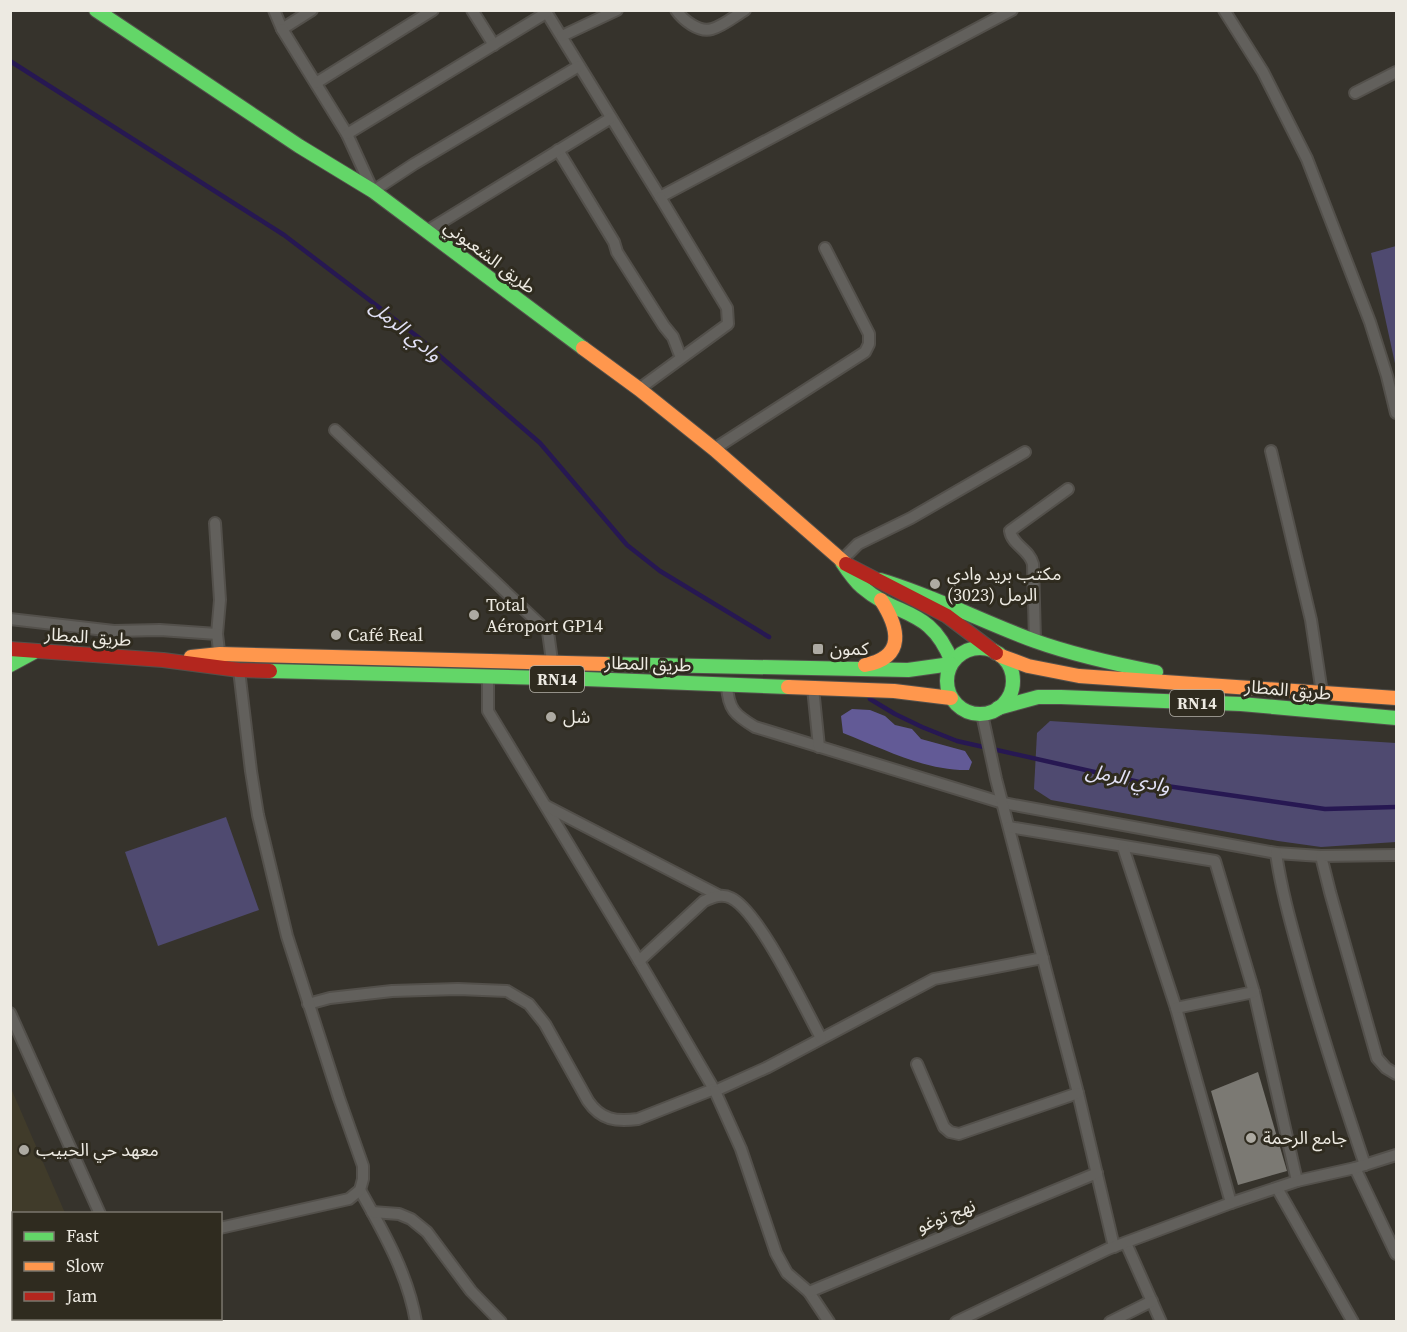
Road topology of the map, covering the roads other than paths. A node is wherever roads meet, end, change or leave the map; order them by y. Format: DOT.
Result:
graph roads {
  1 [pos="96,10"];
  2 [pos="274,10"];
  3 [pos="312,10"];
  4 [pos="433,10"];
  5 [pos="472,10"];
  6 [pos="617,10"];
  7 [pos="676,10"];
  8 [pos="745,10"];
  9 [pos="1012,10"];
  10 [pos="1224,10"];
  11 [pos="546,12"];
  12 [pos="282,29"];
  13 [pos="562,36"];
  14 [pos="494,45"];
  15 [pos="579,66"];
  16 [pos="1396,72"];
  17 [pos="316,83"];
  18 [pos="1355,93"];
  19 [pos="611,118"];
  20 [pos="347,134"];
  21 [pos="558,150"];
  22 [pos="373,191"];
  23 [pos="660,197"];
  24 [pos="427,231"];
  25 [pos="825,248"];
  26 [pos="681,358"];
  27 [pos="639,389"];
  28 [pos="1396,413"];
  29 [pos="334,430"];
  30 [pos="714,449"];
  31 [pos="1271,451"];
  32 [pos="1025,452"];
  33 [pos="1068,489"];
  34 [pos="215,523"];
  35 [pos="841,561"];
  36 [pos="880,580"];
  37 [pos="881,600"];
  38 [pos="10,619"];
  39 [pos="217,634"];
  40 [pos="1035,641"];
  41 [pos="10,649"];
  42 [pos="34,652"];
  43 [pos="999,654"];
  44 [pos="219,661"];
  45 [pos="952,663"];
  46 [pos="552,664"];
  47 [pos="10,665"];
  48 [pos="847,668"];
  49 [pos="239,670"];
  50 [pos="488,677"];
  51 [pos="553,679"];
  52 [pos="727,685"];
  53 [pos="1243,687"];
  54 [pos="813,688"];
  55 [pos="1322,693"];
  56 [pos="951,698"];
  57 [pos="1396,698"];
  58 [pos="998,708"];
  59 [pos="982,714"];
  60 [pos="1396,718"];
  61 [pos="819,747"];
  62 [pos="1003,803"];
  63 [pos="545,806"];
  64 [pos="1009,827"];
  65 [pos="1219,843"];
  66 [pos="1123,847"];
  67 [pos="1276,853"];
  68 [pos="1396,855"];
  69 [pos="1321,856"];
  70 [pos="1215,861"];
  71 [pos="718,896"];
  72 [pos="1043,958"];
  73 [pos="639,960"];
  74 [pos="1254,992"];
  75 [pos="308,1004"];
  76 [pos="1176,1008"];
  77 [pos="10,1013"];
  78 [pos="821,1038"];
  79 [pos="917,1064"];
  80 [pos="1396,1074"];
  81 [pos="715,1090"];
  82 [pos="1078,1093"];
  83 [pos="1396,1155"];
  84 [pos="1360,1167"];
  85 [pos="1097,1173"];
  86 [pos="1297,1181"];
  87 [pos="1277,1188"];
  88 [pos="360,1190"];
  89 [pos="1231,1203"];
  90 [pos="99,1212"];
  91 [pos="372,1212"];
  92 [pos="222,1228"];
  93 [pos="1125,1243"];
  94 [pos="1114,1247"];
  95 [pos="1396,1254"];
  96 [pos="809,1292"];
  97 [pos="1152,1300"];
  98 [pos="416,1322"];
  99 [pos="501,1322"];
  100 [pos="829,1322"];
  101 [pos="956,1322"];
  102 [pos="1110,1322"];
  103 [pos="1161,1322"];
  104 [pos="1353,1322"];
  1 -- 22 [label="main road, طريق الشعبوني"];
  2 -- 12 [label="street"];
  3 -- 12 [label="street"];
  4 -- 17 [label="street"];
  5 -- 14 [label="street"];
  6 -- 13 [label="street"];
  7 -- 8 [label="street"];
  9 -- 23 [label="street"];
  10 -- 28 [label="street"];
  11 -- 13 [label="street"];
  11 -- 14 [label="street"];
  12 -- 17 [label="street"];
  13 -- 15 [label="street"];
  14 -- 20 [label="street"];
  15 -- 19 [label="street"];
  15 -- 22 [label="street"];
  16 -- 18 [label="street"];
  17 -- 20 [label="street"];
  19 -- 21 [label="street"];
  19 -- 23 [label="street"];
  20 -- 22 [label="street"];
  21 -- 24 [label="street"];
  21 -- 26 [label="street"];
  22 -- 24 [label="main road, طريق الشعبوني"];
  23 -- 26 [label="street"];
  24 -- 27 [label="main road, طريق الشعبوني"];
  25 -- 30 [label="street"];
  26 -- 27 [label="street"];
  27 -- 30 [label="main road, طريق الشعبوني"];
  29 -- 46 [label="street"];
  30 -- 35 [label="main road, طريق الشعبوني"];
  31 -- 55 [label="street"];
  32 -- 35 [label="street"];
  33 -- 40 [label="street"];
  34 -- 39 [label="street"];
  35 -- 36 [label="main road, طريق الشعبوني"];
  35 -- 37 [label="main road, طريق الشعبوني"];
  36 -- 40 [label="main road"];
  36 -- 43 [label="main road, طريق الشعبوني"];
  37 -- 45 [label="main road, طريق الشعبوني"];
  37 -- 48 [label="main road"];
  38 -- 39 [label="street"];
  39 -- 44 [label="street"];
  40 -- 53 [label="main road"];
  41 -- 42 [label="main road, طريق المطار / RN14"];
  42 -- 44 [label="main road, طريق المطار / RN14"];
  42 -- 47 [label="main road"];
  43 -- 45 [label="main road, RN14"];
  43 -- 53 [label="main road, طريق المطار / RN14"];
  43 -- 58 [label="main road"];
  44 -- 46 [label="main road, طريق المطار / RN14"];
  44 -- 49 [label="main road, طريق المطار / RN14"];
  45 -- 48 [label="main road, طريق المطار / RN14"];
  45 -- 56 [label="main road"];
  46 -- 48 [label="main road, طريق المطار / RN14"];
  46 -- 51 [label="street"];
  49 -- 50 [label="main road, طريق المطار / RN14"];
  49 -- 75 [label="street"];
  50 -- 51 [label="main road, طريق المطار / RN14"];
  50 -- 63 [label="street"];
  51 -- 52 [label="main road, طريق المطار / RN14"];
  52 -- 54 [label="main road, طريق المطار / RN14"];
  52 -- 61 [label="street"];
  53 -- 55 [label="main road, طريق المطار / RN14"];
  54 -- 56 [label="main road, طريق المطار / RN14"];
  54 -- 61 [label="street"];
  55 -- 57 [label="main road, طريق المطار / RN14"];
  56 -- 59 [label="main road, RN14"];
  58 -- 59 [label="main road, RN14"];
  58 -- 60 [label="main road, طريق المطار / RN14"];
  59 -- 62 [label="street"];
  61 -- 62 [label="street"];
  62 -- 64 [label="street"];
  62 -- 65 [label="street"];
  63 -- 71 [label="street"];
  63 -- 73 [label="street"];
  64 -- 66 [label="street"];
  64 -- 72 [label="street"];
  65 -- 67 [label="street"];
  65 -- 70 [label="street"];
  66 -- 70 [label="street"];
  66 -- 76 [label="street"];
  67 -- 69 [label="street"];
  67 -- 84 [label="street"];
  68 -- 69 [label="street"];
  69 -- 80 [label="street"];
  70 -- 74 [label="street"];
  71 -- 73 [label="street"];
  71 -- 78 [label="street"];
  72 -- 78 [label="street"];
  72 -- 82 [label="street"];
  73 -- 81 [label="street"];
  74 -- 76 [label="street"];
  74 -- 86 [label="street"];
  75 -- 81 [label="street"];
  75 -- 88 [label="street"];
  76 -- 89 [label="street"];
  77 -- 90 [label="street"];
  78 -- 81 [label="street"];
  79 -- 82 [label="street"];
  81 -- 96 [label="street"];
  82 -- 85 [label="street"];
  83 -- 84 [label="street"];
  84 -- 86 [label="street"];
  84 -- 95 [label="street"];
  85 -- 94 [label="street"];
  85 -- 96 [label="street, نهج توغو"];
  86 -- 87 [label="street"];
  87 -- 89 [label="street"];
  87 -- 104 [label="street"];
  88 -- 91 [label="street"];
  88 -- 92 [label="street"];
  89 -- 93 [label="street"];
  91 -- 98 [label="street"];
  91 -- 99 [label="street"];
  93 -- 94 [label="street"];
  93 -- 97 [label="street"];
  94 -- 101 [label="street"];
  96 -- 100 [label="street"];
  97 -- 102 [label="street"];
  97 -- 103 [label="street"];
}
